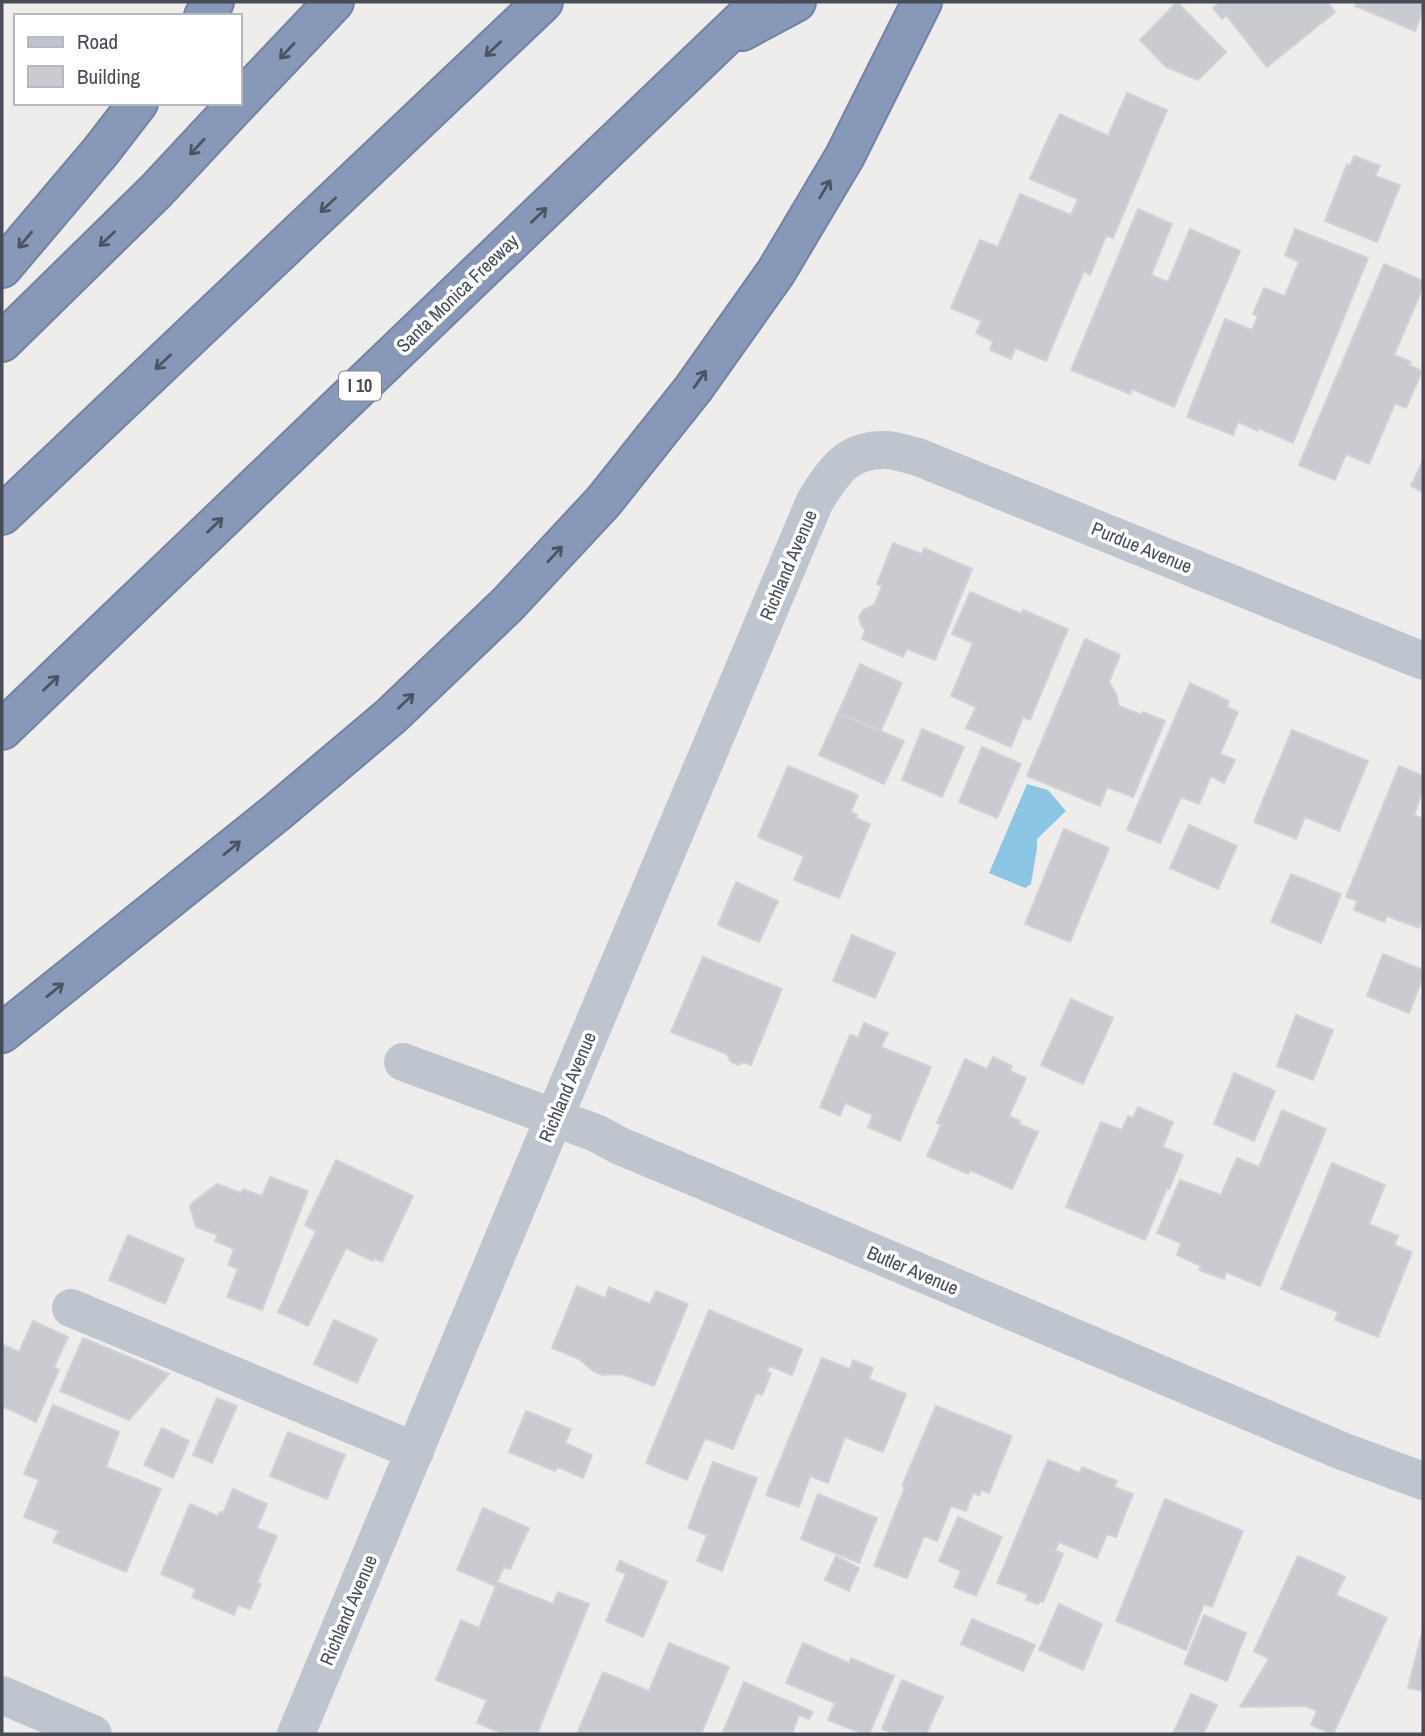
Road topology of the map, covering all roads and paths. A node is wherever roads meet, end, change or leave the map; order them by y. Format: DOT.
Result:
graph roads {
  1 [pos="334,2"];
  2 [pos="543,2"];
  3 [pos="761,2"];
  4 [pos="796,2"];
  5 [pos="922,2"];
  6 [pos="718,43"];
  7 [pos="242,99"];
  8 [pos="136,105"];
  9 [pos="236,105"];
  10 [pos="2,268"];
  11 [pos="2,342"];
  12 [pos="858,453"];
  13 [pos="2,515"];
  14 [pos="1423,661"];
  15 [pos="2,730"];
  16 [pos="2,1033"];
  17 [pos="403,1062"];
  18 [pos="554,1118"];
  19 [pos="71,1308"];
  20 [pos="415,1451"];
  21 [pos="1423,1481"];
  22 [pos="2,1695"];
  23 [pos="93,1734"];
  24 [pos="296,1734"];
  1 -- 7 [label="highway, one-way"];
  2 -- 13 [label="highway, one-way"];
  3 -- 6 [label="highway, Santa Monica Freeway / I 10"];
  4 -- 6 [label="highway"];
  16 -- 5 [label="highway, one-way"];
  15 -- 6 [label="highway, Santa Monica Freeway / I 10, one-way"];
  8 -- 10 [label="highway, one-way"];
  9 -- 11 [label="highway, one-way"];
  12 -- 14 [label="street, Purdue Avenue"];
  12 -- 18 [label="street, Richland Avenue"];
  17 -- 18 [label="street, Butler Avenue"];
  18 -- 20 [label="street, Richland Avenue"];
  18 -- 21 [label="street, Butler Avenue"];
  19 -- 20 [label="street"];
  20 -- 24 [label="street, Richland Avenue"];
  22 -- 23 [label="street"];
}
